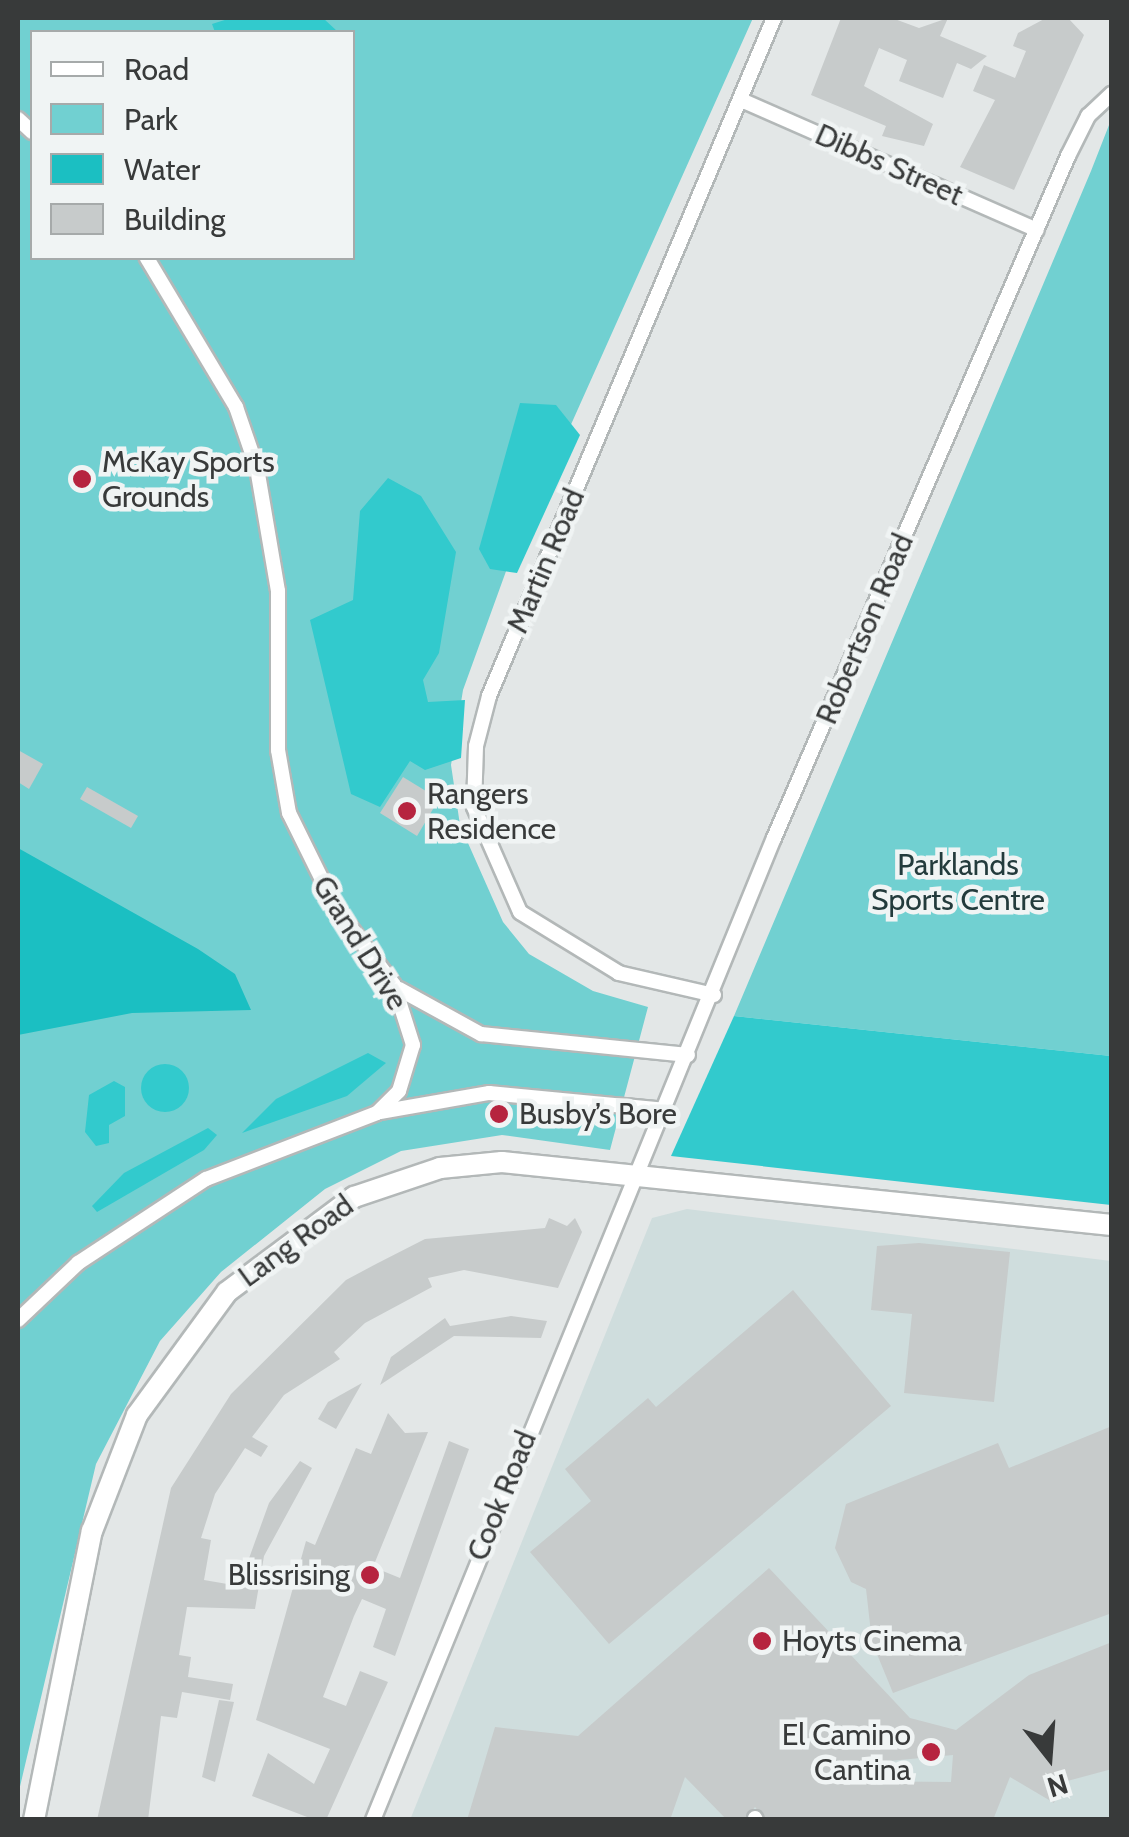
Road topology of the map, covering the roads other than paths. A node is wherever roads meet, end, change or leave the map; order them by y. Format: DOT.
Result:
graph roads {
  1 [pos="774,18"];
  2 [pos="1112,94"];
  3 [pos="741,100"];
  4 [pos="1037,230"];
  5 [pos="147,260"];
  6 [pos="394,985"];
  7 [pos="714,995"];
  8 [pos="688,1055"];
  9 [pos="666,1110"];
  10 [pos="377,1113"];
  11 [pos="638,1175"];
  12 [pos="1112,1225"];
  13 [pos="18,1320"];
  14 [pos="34,1820"];
  15 [pos="374,1820"];
  1 -- 3 [label="street, Martin Road"];
  2 -- 4 [label="street, Robertson Road"];
  3 -- 4 [label="street, Dibbs Street"];
  3 -- 7 [label="street, Martin Road"];
  4 -- 7 [label="street, Robertson Road"];
  5 -- 6 [label="street, Grand Drive"];
  6 -- 8 [label="street"];
  6 -- 10 [label="street, Grand Drive"];
  7 -- 8 [label="street, Robertson Road"];
  8 -- 9 [label="street, Robertson Road"];
  9 -- 10 [label="street"];
  9 -- 11 [label="street, Robertson Road"];
  10 -- 13 [label="street"];
  11 -- 12 [label="street, Lang Road"];
  11 -- 14 [label="street, Lang Road"];
  11 -- 15 [label="street, Cook Road"];
}
